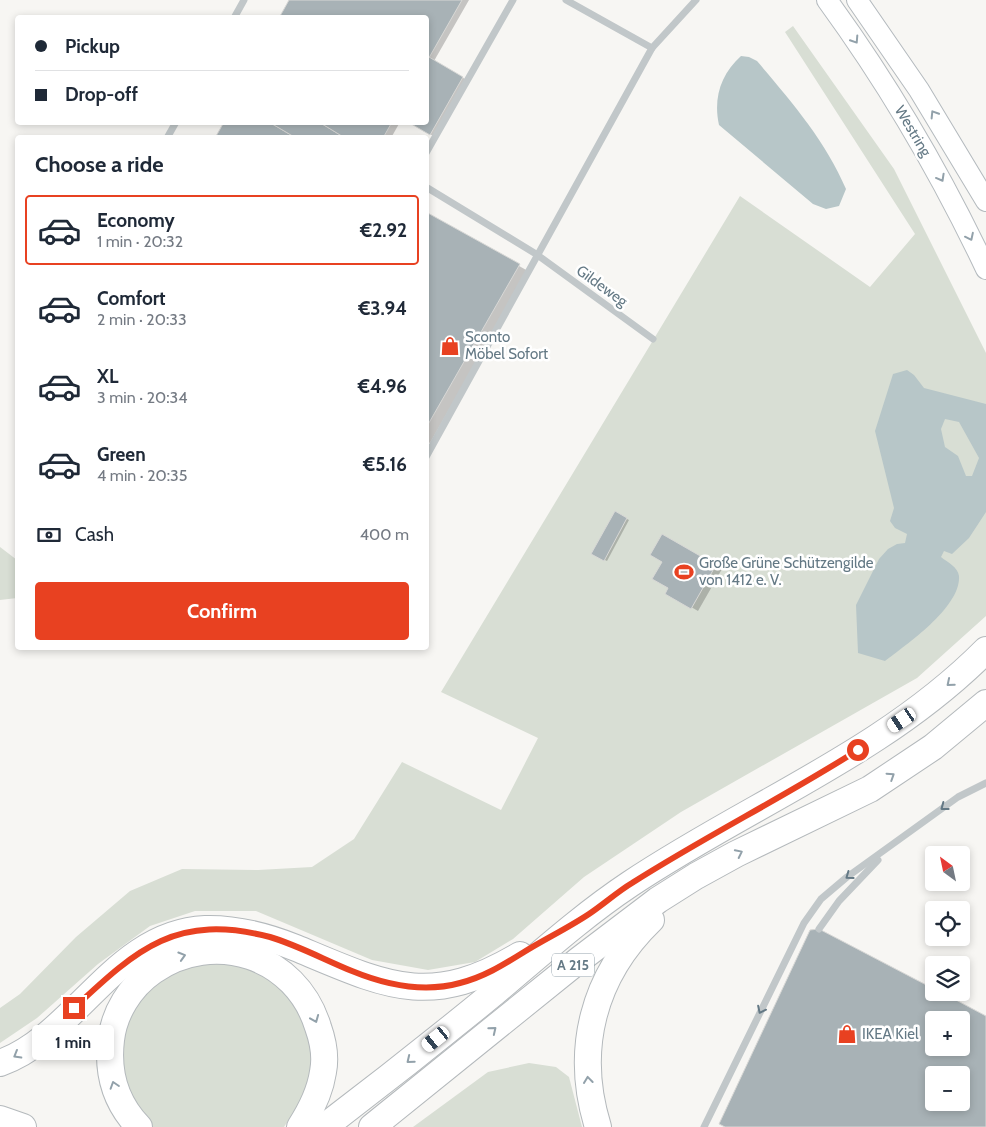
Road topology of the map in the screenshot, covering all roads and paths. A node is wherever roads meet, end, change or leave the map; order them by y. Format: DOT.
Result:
graph roads {
  1 [pos="244,0"];
  2 [pos="513,0"];
  3 [pos="566,0"];
  4 [pos="696,0"];
  5 [pos="827,0"];
  6 [pos="857,0"];
  7 [pos="236,15"];
  8 [pos="652,48"];
  9 [pos="429,148"];
  10 [pos="429,189"];
  11 [pos="986,201"];
  12 [pos="536,254"];
  13 [pos="986,269"];
  14 [pos="653,339"];
  15 [pos="429,451"];
  16 [pos="986,650"];
  17 [pos="986,703"];
  18 [pos="986,783"];
  19 [pos="889,849"];
  20 [pos="696,876"];
  21 [pos="590,913"];
  22 [pos="819,929"];
  23 [pos="0,1063"];
  24 [pos="0,1118"];
  25 [pos="23,1127"];
  26 [pos="139,1127"];
  27 [pos="300,1127"];
  28 [pos="324,1127"];
  29 [pos="372,1127"];
  30 [pos="598,1127"];
  31 [pos="704,1127"];
  1 -- 7 [label="lane"];
  2 -- 9 [label="lane"];
  3 -- 8 [label="lane"];
  4 -- 8 [label="lane"];
  5 -- 13 [label="main road, Westring, one-way"];
  11 -- 6 [label="main road, Westring, one-way"];
  8 -- 12 [label="lane"];
  10 -- 12 [label="lane, Gildeweg"];
  12 -- 14 [label="lane, Gildeweg"];
  12 -- 15 [label="lane"];
  16 -- 21 [label="highway, A 215, one-way"];
  20 -- 17 [label="highway, one-way"];
  18 -- 19 [label="lane, one-way"];
  19 -- 22 [label="lane"];
  19 -- 31 [label="lane, one-way"];
  29 -- 20 [label="highway, A 215, one-way"];
  30 -- 20 [label="highway, one-way"];
  21 -- 23 [label="highway, one-way"];
  21 -- 28 [label="highway, A 215, one-way"];
  24 -- 25 [label="highway"];
  26 -- 27 [label="highway, one-way"];
}
